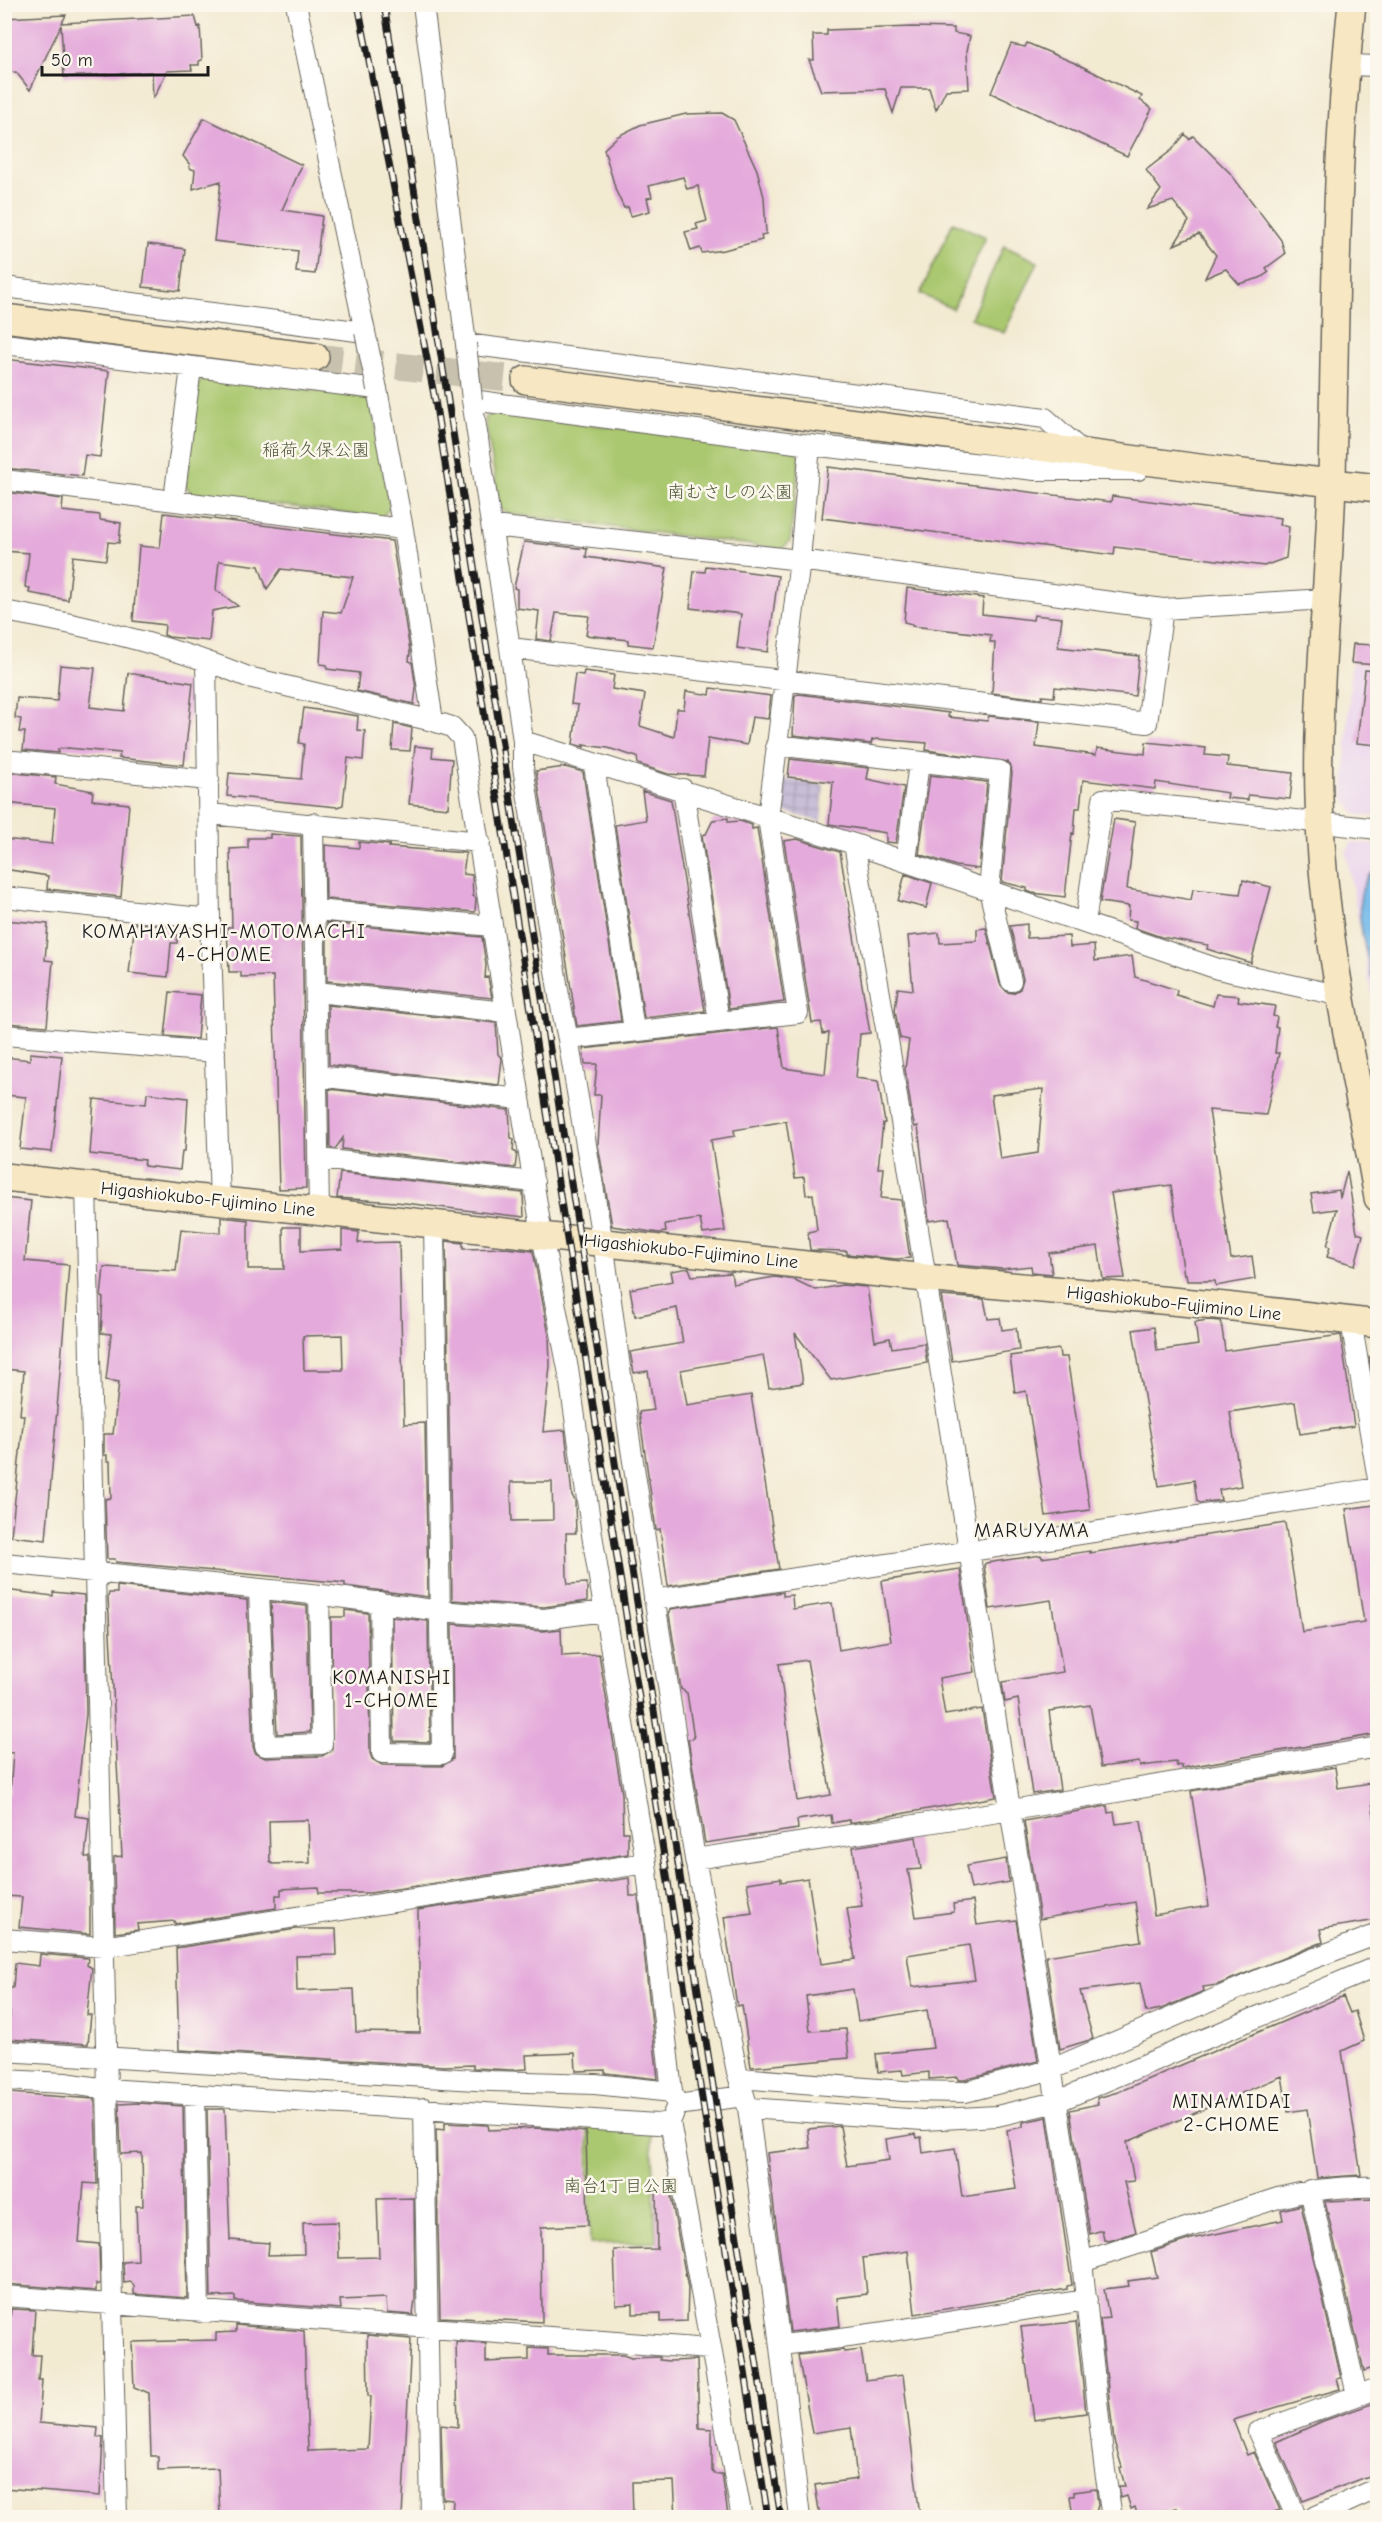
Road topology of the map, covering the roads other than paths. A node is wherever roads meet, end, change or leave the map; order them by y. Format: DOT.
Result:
graph roads {
  1 [pos="296,4"];
  2 [pos="423,4"];
  3 [pos="1352,4"];
  4 [pos="1346,64"];
  5 [pos="1377,66"];
  6 [pos="4,287"];
  7 [pos="4,318"];
  8 [pos="365,332"];
  9 [pos="4,344"];
  10 [pos="466,344"];
  11 [pos="315,357"];
  12 [pos="191,368"];
  13 [pos="526,380"];
  14 [pos="377,389"];
  15 [pos="472,400"];
  16 [pos="810,445"];
  17 [pos="1084,453"];
  18 [pos="1207,469"];
  19 [pos="4,480"];
  20 [pos="1332,482"];
  21 [pos="1377,488"];
  22 [pos="174,499"];
  23 [pos="493,526"];
  24 [pos="404,529"];
  25 [pos="800,560"];
  26 [pos="1326,599"];
  27 [pos="1163,609"];
  28 [pos="4,611"];
  29 [pos="510,648"];
  30 [pos="206,661"];
  31 [pos="783,681"];
  32 [pos="433,721"];
  33 [pos="523,741"];
  34 [pos="776,745"];
  35 [pos="4,760"];
  36 [pos="919,763"];
  37 [pos="594,765"];
  38 [pos="209,780"];
  39 [pos="682,789"];
  40 [pos="210,814"];
  41 [pos="768,818"];
  42 [pos="1320,822"];
  43 [pos="313,823"];
  44 [pos="1377,829"];
  45 [pos="480,842"];
  46 [pos="854,844"];
  47 [pos="906,861"];
  48 [pos="989,890"];
  49 [pos="4,897"];
  50 [pos="315,910"];
  51 [pos="210,919"];
  52 [pos="1085,923"];
  53 [pos="492,926"];
  54 [pos="1011,981"];
  55 [pos="316,992"];
  56 [pos="1342,996"];
  57 [pos="506,1012"];
  58 [pos="719,1021"];
  59 [pos="634,1030"];
  60 [pos="4,1035"];
  61 [pos="568,1039"];
  62 [pos="215,1052"];
  63 [pos="317,1076"];
  64 [pos="520,1100"];
  65 [pos="319,1158"];
  66 [pos="1375,1166"];
  67 [pos="4,1177"];
  68 [pos="534,1182"];
  69 [pos="86,1186"];
  70 [pos="1377,1198"];
  71 [pos="220,1201"];
  72 [pos="319,1211"];
  73 [pos="434,1223"];
  74 [pos="542,1235"];
  75 [pos="602,1242"];
  76 [pos="925,1278"];
  77 [pos="1351,1321"];
  78 [pos="1377,1324"];
  79 [pos="1377,1479"];
  80 [pos="1377,1488"];
  81 [pos="969,1553"];
  82 [pos="4,1563"];
  83 [pos="97,1572"];
  84 [pos="259,1590"];
  85 [pos="319,1595"];
  86 [pos="654,1600"];
  87 [pos="380,1602"];
  88 [pos="440,1611"];
  89 [pos="604,1611"];
  90 [pos="1377,1747"];
  91 [pos="1012,1810"];
  92 [pos="695,1858"];
  93 [pos="646,1863"];
  94 [pos="1377,1934"];
  95 [pos="4,1939"];
  96 [pos="103,1947"];
  97 [pos="1377,1966"];
  98 [pos="4,2051"];
  99 [pos="107,2057"];
  100 [pos="1050,2070"];
  101 [pos="4,2080"];
  102 [pos="106,2089"];
  103 [pos="195,2094"];
  104 [pos="744,2095"];
  105 [pos="1056,2102"];
  106 [pos="673,2106"];
  107 [pos="424,2108"];
  108 [pos="1377,2187"];
  109 [pos="1310,2190"];
  110 [pos="1082,2262"];
  111 [pos="4,2296"];
  112 [pos="1087,2300"];
  113 [pos="113,2304"];
  114 [pos="199,2312"];
  115 [pos="427,2328"];
  116 [pos="780,2345"];
  117 [pos="710,2349"];
  118 [pos="1377,2388"];
  119 [pos="1357,2395"];
  120 [pos="1377,2488"];
  121 [pos="117,2517"];
  122 [pos="431,2517"];
  123 [pos="742,2517"];
  124 [pos="800,2517"];
  125 [pos="1113,2517"];
  126 [pos="1297,2517"];
  127 [pos="1311,2517"];
  1 -- 8 [label="street"];
  2 -- 10 [label="street"];
  3 -- 4 [label="street"];
  4 -- 5 [label="street"];
  4 -- 20 [label="street"];
  6 -- 8 [label="street"];
  7 -- 11 [label="street"];
  8 -- 14 [label="street, bridge"];
  9 -- 12 [label="street"];
  10 -- 15 [label="street, bridge"];
  10 -- 17 [label="street"];
  12 -- 14 [label="street"];
  12 -- 22 [label="street"];
  13 -- 17 [label="street"];
  14 -- 24 [label="street"];
  15 -- 16 [label="street"];
  15 -- 23 [label="street"];
  16 -- 18 [label="street"];
  16 -- 25 [label="street"];
  17 -- 18 [label="street"];
  18 -- 20 [label="street"];
  19 -- 22 [label="street"];
  20 -- 21 [label="street"];
  20 -- 26 [label="street"];
  22 -- 24 [label="street"];
  23 -- 25 [label="street"];
  23 -- 29 [label="street"];
  24 -- 32 [label="street"];
  25 -- 27 [label="street"];
  25 -- 31 [label="street"];
  26 -- 27 [label="street"];
  26 -- 42 [label="street"];
  27 -- 31 [label="street"];
  28 -- 30 [label="street"];
  29 -- 31 [label="street"];
  29 -- 33 [label="street"];
  30 -- 32 [label="street"];
  30 -- 38 [label="street"];
  31 -- 34 [label="street"];
  32 -- 45 [label="street"];
  33 -- 37 [label="street"];
  33 -- 61 [label="street"];
  34 -- 36 [label="street"];
  34 -- 41 [label="street"];
  35 -- 38 [label="street"];
  36 -- 47 [label="street"];
  36 -- 48 [label="street"];
  37 -- 39 [label="street"];
  37 -- 59 [label="street"];
  38 -- 40 [label="street"];
  39 -- 41 [label="street"];
  39 -- 58 [label="street"];
  40 -- 43 [label="street"];
  40 -- 51 [label="street"];
  41 -- 46 [label="street"];
  41 -- 58 [label="street"];
  42 -- 44 [label="street"];
  42 -- 52 [label="street"];
  42 -- 56 [label="street"];
  43 -- 45 [label="street"];
  43 -- 50 [label="street"];
  45 -- 53 [label="street"];
  46 -- 47 [label="street"];
  46 -- 76 [label="street"];
  47 -- 48 [label="street"];
  48 -- 52 [label="street"];
  48 -- 54 [label="street"];
  49 -- 51 [label="street"];
  50 -- 53 [label="street"];
  50 -- 55 [label="street"];
  51 -- 62 [label="street"];
  52 -- 56 [label="street"];
  53 -- 57 [label="street"];
  55 -- 57 [label="street"];
  55 -- 63 [label="street"];
  56 -- 66 [label="street"];
  57 -- 64 [label="street"];
  58 -- 59 [label="street"];
  59 -- 61 [label="street"];
  60 -- 62 [label="street"];
  61 -- 75 [label="street"];
  62 -- 71 [label="street"];
  63 -- 64 [label="street"];
  63 -- 65 [label="street"];
  64 -- 68 [label="street"];
  65 -- 68 [label="street"];
  65 -- 72 [label="street"];
  66 -- 70 [label="street"];
  67 -- 69 [label="street, Higashiokubo-Fujimino Line"];
  68 -- 74 [label="street"];
  69 -- 71 [label="street, Higashiokubo-Fujimino Line"];
  69 -- 83 [label="street"];
  71 -- 72 [label="street, Higashiokubo-Fujimino Line"];
  72 -- 73 [label="street, Higashiokubo-Fujimino Line"];
  73 -- 74 [label="street, Higashiokubo-Fujimino Line"];
  73 -- 88 [label="street"];
  74 -- 75 [label="street, Higashiokubo-Fujimino Line"];
  74 -- 89 [label="street"];
  75 -- 76 [label="street, Higashiokubo-Fujimino Line"];
  75 -- 86 [label="street"];
  76 -- 77 [label="street, Higashiokubo-Fujimino Line"];
  76 -- 81 [label="street"];
  77 -- 78 [label="street, Higashiokubo-Fujimino Line"];
  77 -- 79 [label="street"];
  80 -- 81 [label="street"];
  81 -- 86 [label="street"];
  81 -- 91 [label="street"];
  82 -- 83 [label="street"];
  83 -- 84 [label="street"];
  83 -- 96 [label="street"];
  84 -- 85 [label="street"];
  84 -- 85 [label="street"];
  85 -- 87 [label="street"];
  86 -- 92 [label="street"];
  87 -- 88 [label="street"];
  87 -- 88 [label="street"];
  88 -- 89 [label="street"];
  89 -- 93 [label="street"];
  90 -- 91 [label="street"];
  91 -- 92 [label="street"];
  91 -- 100 [label="street"];
  92 -- 104 [label="street"];
  93 -- 96 [label="street"];
  93 -- 106 [label="street"];
  94 -- 100 [label="street"];
  95 -- 96 [label="street"];
  96 -- 99 [label="street"];
  97 -- 105 [label="street"];
  98 -- 99 [label="street"];
  99 -- 102 [label="street"];
  99 -- 106 [label="street"];
  100 -- 104 [label="street"];
  100 -- 105 [label="street"];
  101 -- 102 [label="street"];
  102 -- 103 [label="street"];
  102 -- 113 [label="street"];
  103 -- 107 [label="street"];
  103 -- 114 [label="street"];
  104 -- 105 [label="street"];
  104 -- 106 [label="street"];
  104 -- 116 [label="street"];
  105 -- 110 [label="street"];
  106 -- 107 [label="street"];
  106 -- 117 [label="street"];
  107 -- 115 [label="street"];
  108 -- 109 [label="street"];
  109 -- 110 [label="street"];
  109 -- 119 [label="street"];
  110 -- 112 [label="street"];
  111 -- 113 [label="street"];
  112 -- 116 [label="street"];
  112 -- 125 [label="street"];
  113 -- 114 [label="street"];
  113 -- 121 [label="street"];
  114 -- 115 [label="street"];
  115 -- 117 [label="street"];
  115 -- 122 [label="street"];
  116 -- 124 [label="street"];
  117 -- 123 [label="street"];
  118 -- 119 [label="street"];
  119 -- 126 [label="street"];
  120 -- 127 [label="street"];
}
